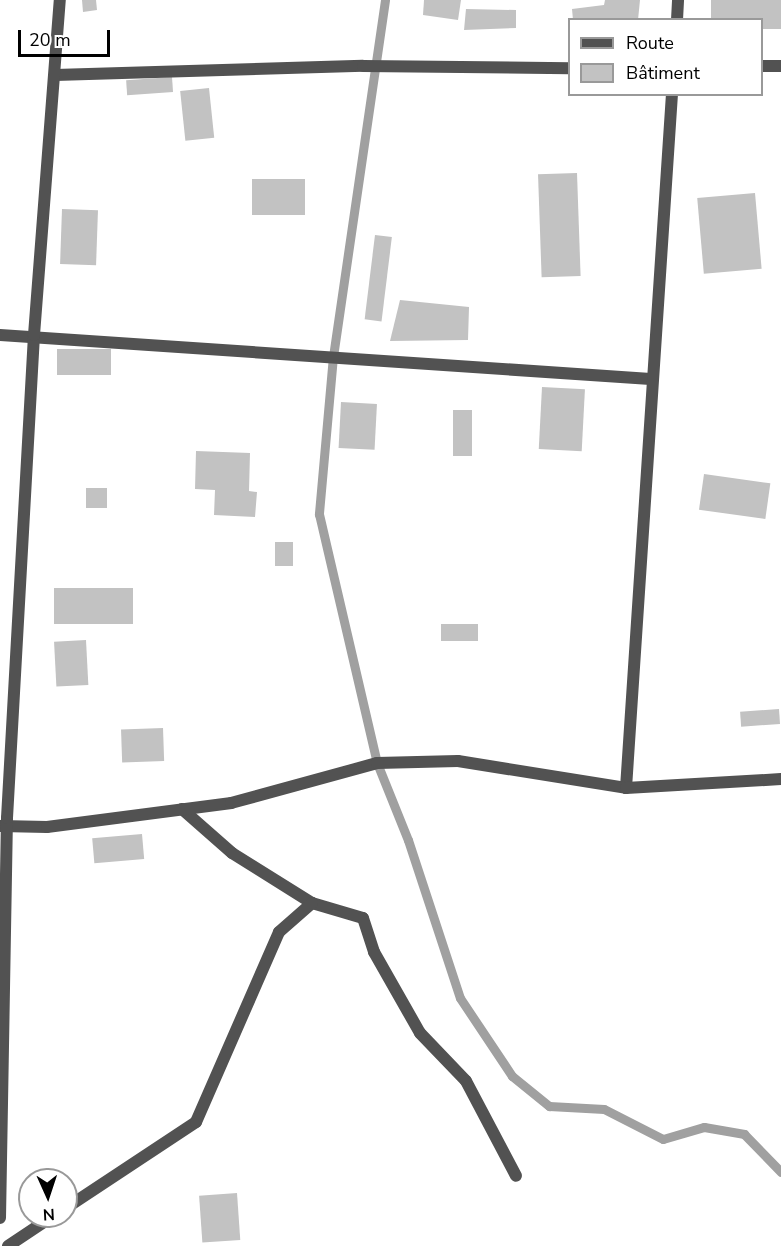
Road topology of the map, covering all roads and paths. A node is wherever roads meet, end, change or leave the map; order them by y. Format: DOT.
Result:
graph roads {
  1 [pos="60,0"];
  2 [pos="678,0"];
  3 [pos="677,18"];
  4 [pos="763,66"];
  5 [pos="781,66"];
  6 [pos="568,68"];
  7 [pos="55,75"];
  8 [pos="672,96"];
  9 [pos="0,335"];
  10 [pos="34,335"];
  11 [pos="651,379"];
  12 [pos="781,779"];
  13 [pos="626,788"];
  14 [pos="182,809"];
  15 [pos="4,826"];
  16 [pos="312,903"];
  17 [pos="516,1176"];
  18 [pos="78,1200"];
  19 [pos="0,1218"];
  20 [pos="35,1228"];
  21 [pos="8,1246"];
  1 -- 7 [label="street"];
  2 -- 3 [label="street"];
  4 -- 5 [label="street"];
  6 -- 7 [label="street"];
  7 -- 10 [label="street"];
  8 -- 11 [label="street"];
  9 -- 10 [label="street"];
  10 -- 11 [label="street"];
  10 -- 15 [label="street"];
  11 -- 13 [label="street"];
  12 -- 13 [label="street"];
  13 -- 14 [label="street"];
  14 -- 15 [label="street"];
  14 -- 16 [label="street"];
  15 -- 19 [label="street"];
  16 -- 17 [label="street"];
  16 -- 18 [label="street"];
  20 -- 21 [label="street"];
}
